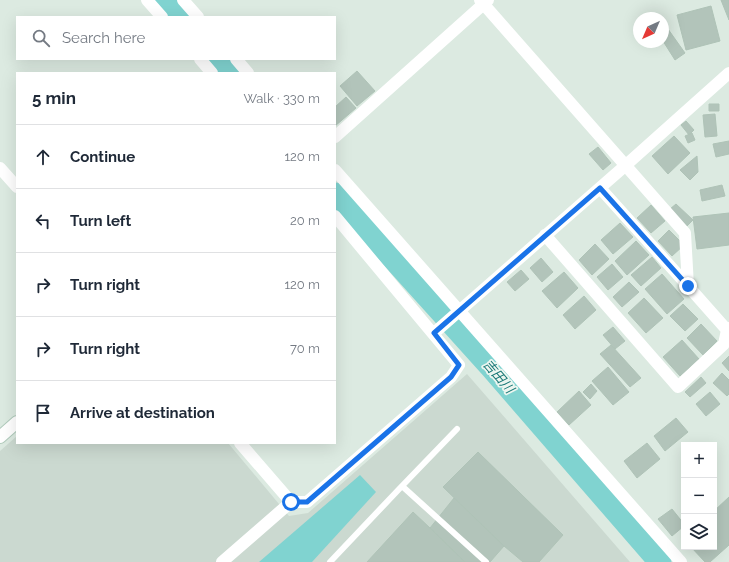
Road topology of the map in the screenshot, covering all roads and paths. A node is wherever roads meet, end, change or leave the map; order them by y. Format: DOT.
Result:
graph roads {
  1 [pos="147,0"];
  2 [pos="183,0"];
  3 [pos="484,1"];
  4 [pos="161,16"];
  5 [pos="197,16"];
  6 [pos="201,60"];
  7 [pos="237,60"];
  8 [pos="211,72"];
  9 [pos="247,72"];
  10 [pos="729,73"];
  11 [pos="336,136"];
  12 [pos="626,165"];
  13 [pos="0,168"];
  14 [pos="336,171"];
  15 [pos="16,186"];
  16 [pos="600,188"];
  17 [pos="336,217"];
  18 [pos="545,235"];
  19 [pos="688,286"];
  20 [pos="459,310"];
  21 [pos="728,329"];
  22 [pos="434,333"];
  23 [pos="16,423"];
  24 [pos="457,429"];
  25 [pos="0,437"];
  26 [pos="241,444"];
  27 [pos="402,486"];
  28 [pos="291,502"];
  29 [pos="222,562"];
  30 [pos="330,562"];
  31 [pos="486,562"];
  32 [pos="681,562"];
  1 -- 4 [label="street"];
  2 -- 5 [label="street"];
  3 -- 11 [label="street"];
  3 -- 12 [label="street"];
  6 -- 8 [label="street"];
  7 -- 9 [label="street"];
  10 -- 12 [label="street"];
  12 -- 16 [label="street"];
  12 -- 19 [label="street"];
  13 -- 15 [label="street"];
  14 -- 20 [label="street"];
  16 -- 18 [label="street"];
  16 -- 19 [label="street"];
  17 -- 22 [label="street"];
  18 -- 20 [label="street"];
  18 -- 21 [label="street"];
  19 -- 21 [label="street"];
  20 -- 22 [label="street"];
  20 -- 32 [label="street"];
  22 -- 28 [label="street"];
  23 -- 25 [label="street"];
  24 -- 27 [label="lane"];
  26 -- 28 [label="street"];
  27 -- 30 [label="lane"];
  27 -- 31 [label="lane"];
  28 -- 29 [label="street"];
}
